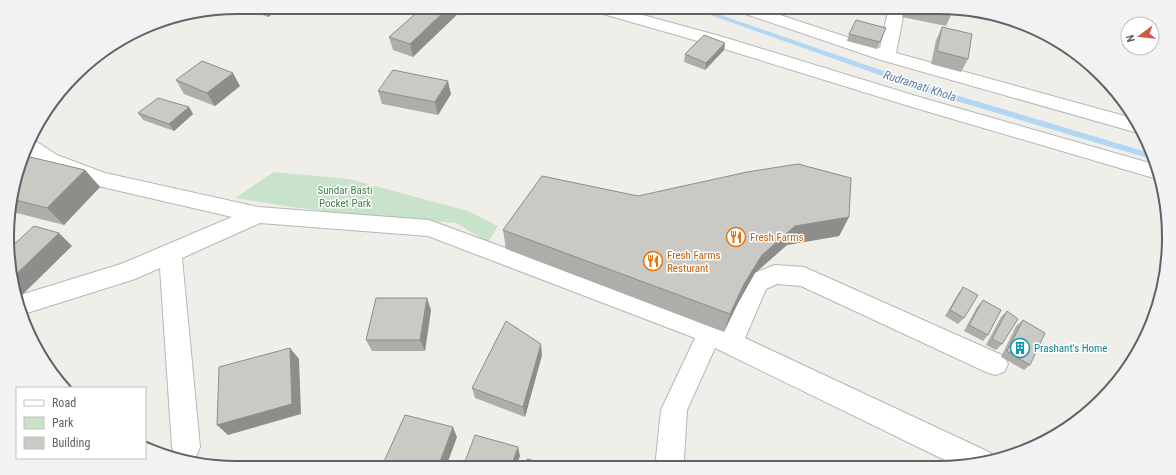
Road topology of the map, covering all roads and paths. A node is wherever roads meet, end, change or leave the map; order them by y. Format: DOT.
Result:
graph roads {
  1 [pos="620,14"];
  2 [pos="779,14"];
  3 [pos="896,14"];
  4 [pos="887,56"];
  5 [pos="1131,124"];
  6 [pos="33,149"];
  7 [pos="1151,171"];
  8 [pos="258,215"];
  9 [pos="170,254"];
  10 [pos="25,304"];
  11 [pos="720,338"];
  12 [pos="995,364"];
  13 [pos="186,447"];
  14 [pos="971,459"];
  15 [pos="671,461"];
  1 -- 7 [label="street"];
  2 -- 4 [label="street"];
  3 -- 4 [label="street"];
  4 -- 5 [label="street"];
  6 -- 8 [label="street"];
  8 -- 9 [label="street"];
  8 -- 11 [label="street"];
  9 -- 10 [label="street"];
  9 -- 13 [label="street"];
  11 -- 12 [label="street"];
  11 -- 14 [label="street"];
  11 -- 15 [label="street"];
}
